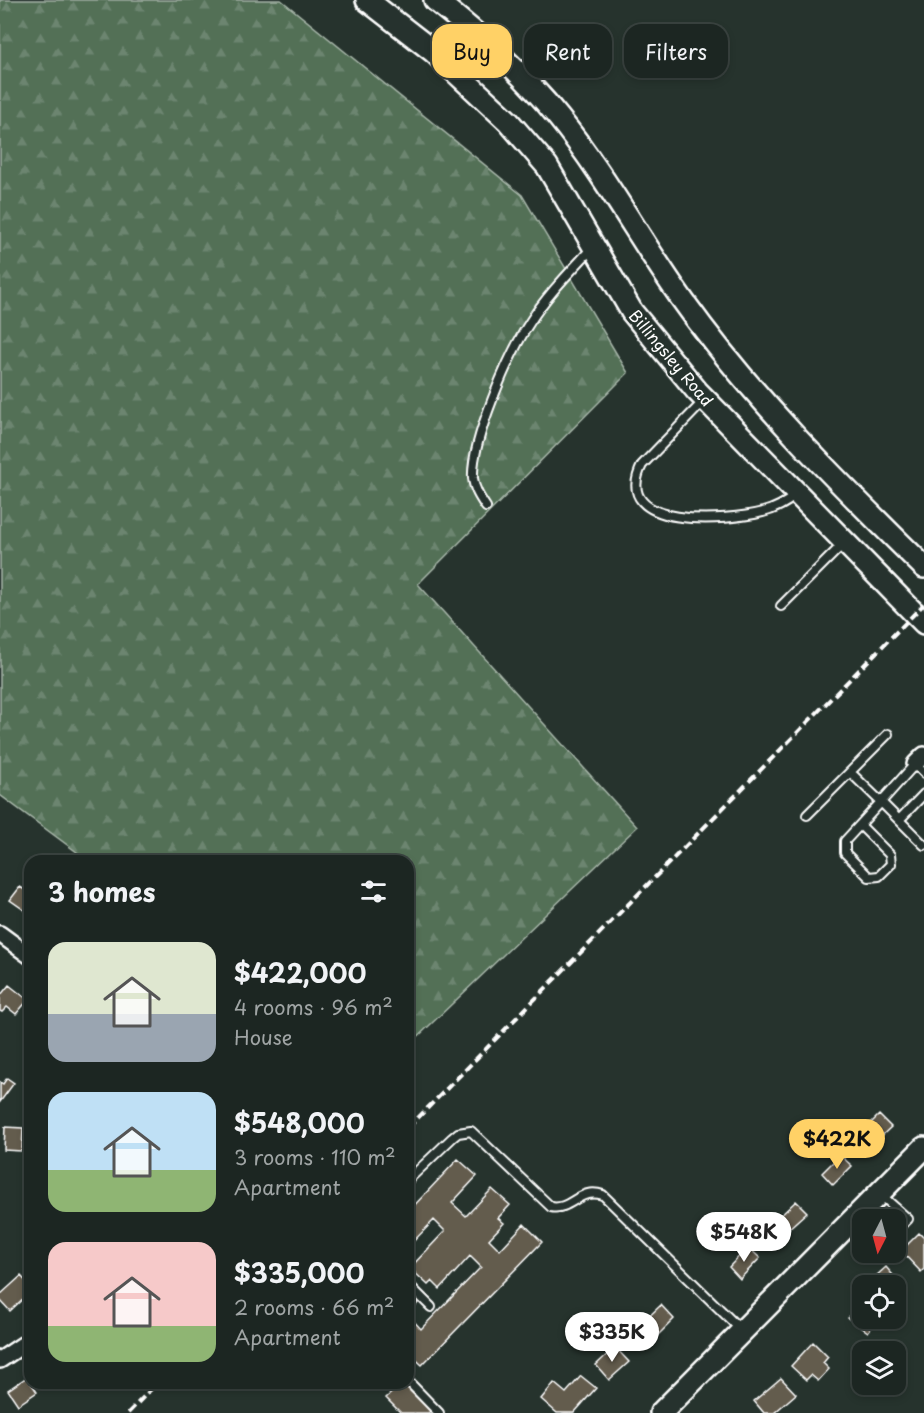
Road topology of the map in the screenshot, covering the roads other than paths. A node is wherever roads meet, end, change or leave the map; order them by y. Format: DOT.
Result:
graph roads {
  1 [pos="367,0"];
  2 [pos="435,0"];
  3 [pos="593,247"];
  4 [pos="705,400"];
  5 [pos="799,494"];
  6 [pos="486,507"];
  7 [pos="846,541"];
  8 [pos="924,567"];
  9 [pos="781,606"];
  10 [pos="924,623"];
  11 [pos="888,735"];
  12 [pos="921,764"];
  13 [pos="850,772"];
  14 [pos="924,794"];
  15 [pos="881,802"];
  16 [pos="807,815"];
  17 [pos="899,820"];
  18 [pos="860,825"];
  19 [pos="924,845"];
  20 [pos="0,934"];
  21 [pos="24,952"];
  22 [pos="924,1148"];
  23 [pos="414,1174"];
  24 [pos="879,1193"];
  25 [pos="897,1209"];
  26 [pos="414,1290"];
  27 [pos="431,1307"];
  28 [pos="742,1331"];
  29 [pos="24,1344"];
  30 [pos="0,1360"];
  31 [pos="414,1387"];
  32 [pos="439,1413"];
  33 [pos="661,1413"];
  1 -- 3 [label="main road, Billingsley Road"];
  2 -- 8 [label="main road"];
  3 -- 4 [label="main road, Billingsley Road"];
  3 -- 6 [label="lane"];
  4 -- 5 [label="main road, Billingsley Road"];
  4 -- 5 [label="lane"];
  5 -- 7 [label="main road, Billingsley Road"];
  7 -- 9 [label="lane"];
  7 -- 10 [label="main road, Billingsley Road"];
  11 -- 13 [label="lane"];
  12 -- 15 [label="lane"];
  13 -- 15 [label="lane"];
  13 -- 16 [label="lane"];
  14 -- 17 [label="lane"];
  15 -- 17 [label="lane"];
  15 -- 18 [label="lane"];
  17 -- 19 [label="lane"];
  18 -- 18 [label="lane"];
  20 -- 21 [label="street"];
  22 -- 24 [label="main road"];
  23 -- 28 [label="lane"];
  24 -- 25 [label="lane"];
  24 -- 28 [label="main road"];
  26 -- 27 [label="lane"];
  28 -- 33 [label="main road"];
  29 -- 30 [label="street"];
  31 -- 32 [label="lane"];
}
